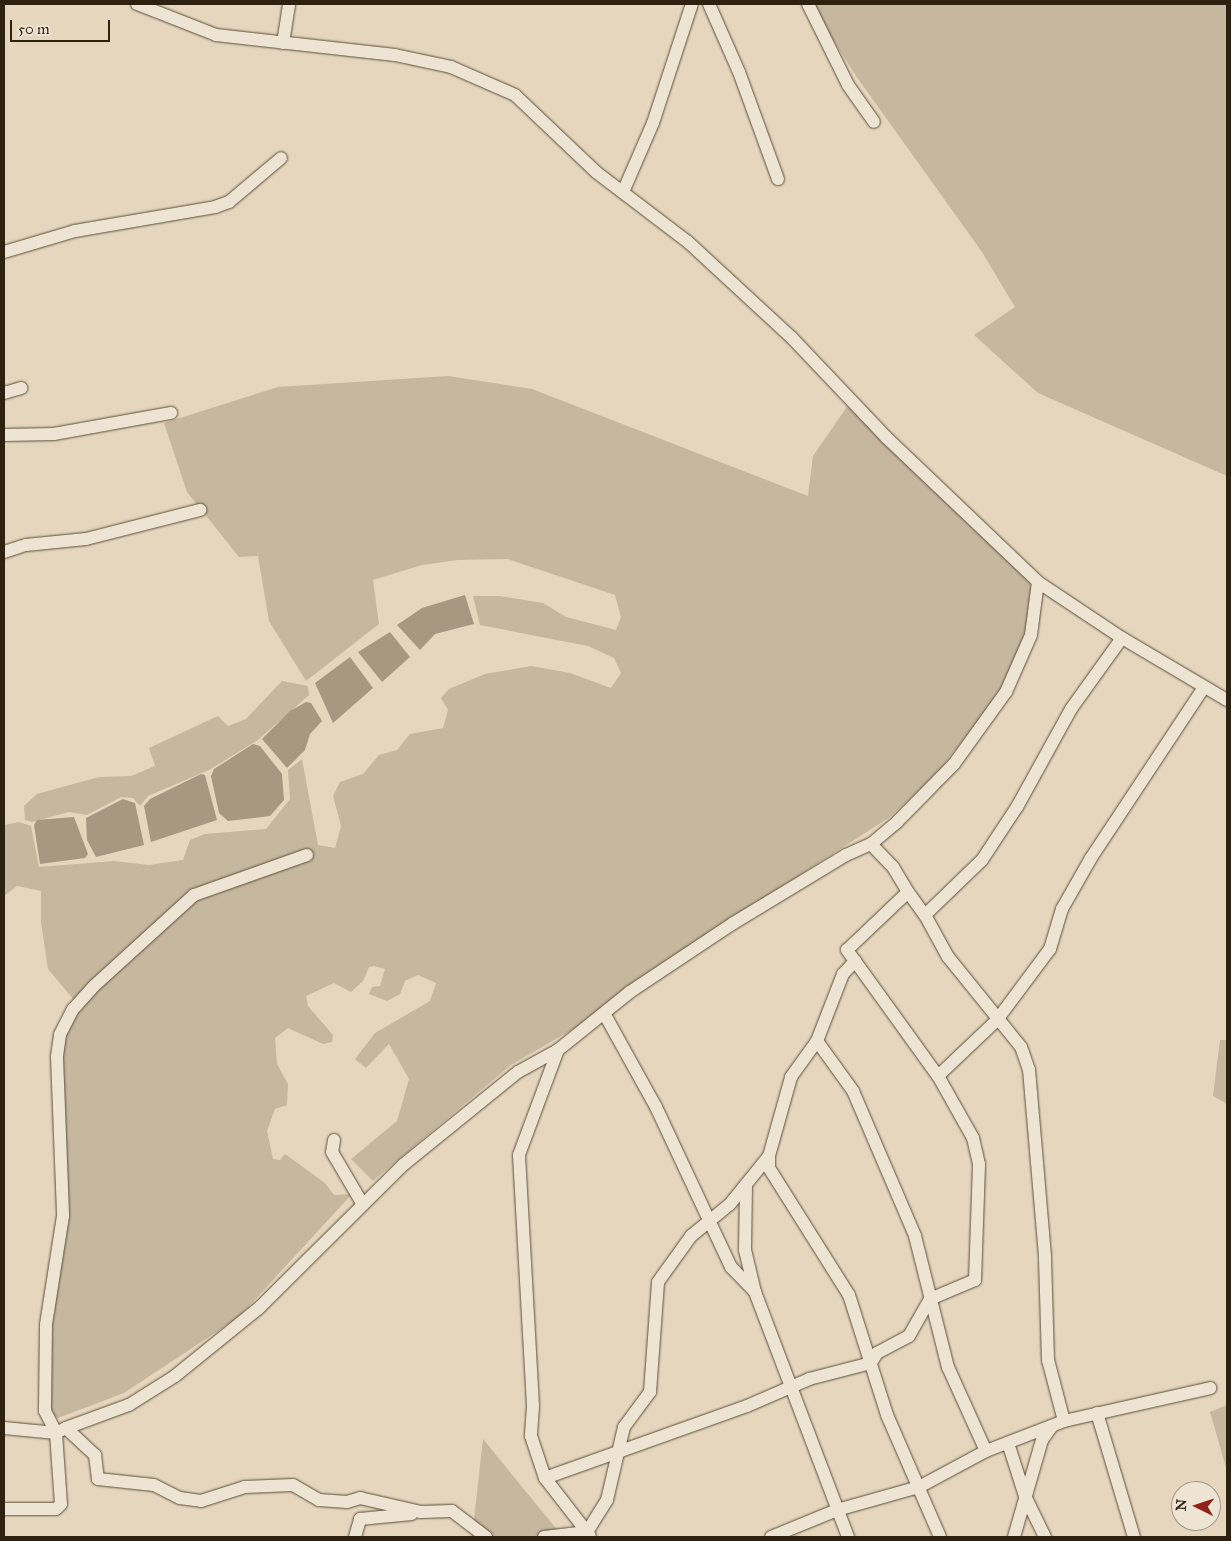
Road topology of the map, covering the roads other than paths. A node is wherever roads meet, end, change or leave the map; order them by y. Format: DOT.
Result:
graph roads {
  1 [pos="137,4"];
  2 [pos="289,4"];
  3 [pos="692,4"];
  4 [pos="709,4"];
  5 [pos="808,4"];
  6 [pos="283,43"];
  7 [pos="874,122"];
  8 [pos="281,158"];
  9 [pos="778,179"];
  10 [pos="622,192"];
  11 [pos="4,252"];
  12 [pos="21,388"];
  13 [pos="4,393"];
  14 [pos="171,413"];
  15 [pos="4,435"];
  16 [pos="200,510"];
  17 [pos="4,552"];
  18 [pos="1038,582"];
  19 [pos="1122,638"];
  20 [pos="1204,687"];
  21 [pos="1227,700"];
  22 [pos="871,844"];
  23 [pos="307,855"];
  24 [pos="908,892"];
  25 [pos="926,914"];
  26 [pos="855,961"];
  27 [pos="605,1014"];
  28 [pos="997,1020"];
  29 [pos="817,1041"];
  30 [pos="558,1050"];
  31 [pos="938,1076"];
  32 [pos="334,1140"];
  33 [pos="769,1156"];
  34 [pos="746,1186"];
  35 [pos="362,1203"];
  36 [pos="709,1220"];
  37 [pos="755,1292"];
  38 [pos="930,1299"];
  39 [pos="871,1363"];
  40 [pos="791,1388"];
  41 [pos="1210,1388"];
  42 [pos="1097,1413"];
  43 [pos="1058,1423"];
  44 [pos="4,1428"];
  45 [pos="61,1431"];
  46 [pos="1008,1443"];
  47 [pos="986,1451"];
  48 [pos="620,1453"];
  49 [pos="545,1478"];
  50 [pos="918,1487"];
  51 [pos="1026,1496"];
  52 [pos="4,1509"];
  53 [pos="838,1510"];
  54 [pos="421,1512"];
  55 [pos="589,1534"];
  56 [pos="356,1537"];
  57 [pos="486,1537"];
  58 [pos="544,1537"];
  59 [pos="771,1537"];
  60 [pos="848,1537"];
  61 [pos="940,1537"];
  62 [pos="1014,1537"];
  63 [pos="1045,1537"];
  64 [pos="1134,1537"];
  1 -- 6 [label="street"];
  2 -- 6 [label="street"];
  3 -- 10 [label="street"];
  4 -- 9 [label="street"];
  5 -- 7 [label="street"];
  6 -- 10 [label="street"];
  8 -- 11 [label="street"];
  10 -- 18 [label="street"];
  12 -- 13 [label="street"];
  14 -- 15 [label="street"];
  16 -- 17 [label="street"];
  18 -- 19 [label="street"];
  18 -- 22 [label="street"];
  19 -- 20 [label="street"];
  19 -- 25 [label="street"];
  20 -- 21 [label="street"];
  20 -- 28 [label="street"];
  22 -- 24 [label="street"];
  22 -- 27 [label="street"];
  23 -- 45 [label="street"];
  24 -- 25 [label="street"];
  24 -- 26 [label="street"];
  25 -- 28 [label="street"];
  26 -- 29 [label="street"];
  26 -- 31 [label="street"];
  27 -- 30 [label="street"];
  27 -- 36 [label="street"];
  28 -- 31 [label="street"];
  28 -- 43 [label="street"];
  29 -- 33 [label="street"];
  29 -- 38 [label="street"];
  30 -- 35 [label="street"];
  30 -- 49 [label="street"];
  31 -- 38 [label="street"];
  32 -- 35 [label="street"];
  33 -- 34 [label="street"];
  33 -- 39 [label="street"];
  34 -- 36 [label="street"];
  34 -- 37 [label="street"];
  35 -- 45 [label="street"];
  36 -- 37 [label="street"];
  36 -- 48 [label="street"];
  37 -- 40 [label="street"];
  38 -- 39 [label="street"];
  38 -- 47 [label="street"];
  39 -- 40 [label="street"];
  39 -- 50 [label="street"];
  40 -- 48 [label="street"];
  40 -- 53 [label="street"];
  41 -- 42 [label="street"];
  42 -- 43 [label="street"];
  42 -- 64 [label="street"];
  43 -- 46 [label="street"];
  43 -- 51 [label="street"];
  44 -- 45 [label="street"];
  45 -- 52 [label="street"];
  45 -- 54 [label="street"];
  46 -- 47 [label="street"];
  46 -- 51 [label="street"];
  47 -- 50 [label="street"];
  48 -- 49 [label="street"];
  48 -- 55 [label="street"];
  49 -- 55 [label="street"];
  50 -- 53 [label="street"];
  50 -- 61 [label="street"];
  51 -- 62 [label="street"];
  51 -- 63 [label="street"];
  53 -- 59 [label="street"];
  53 -- 60 [label="street"];
  54 -- 56 [label="street"];
  54 -- 57 [label="street"];
  55 -- 58 [label="street"];
}
